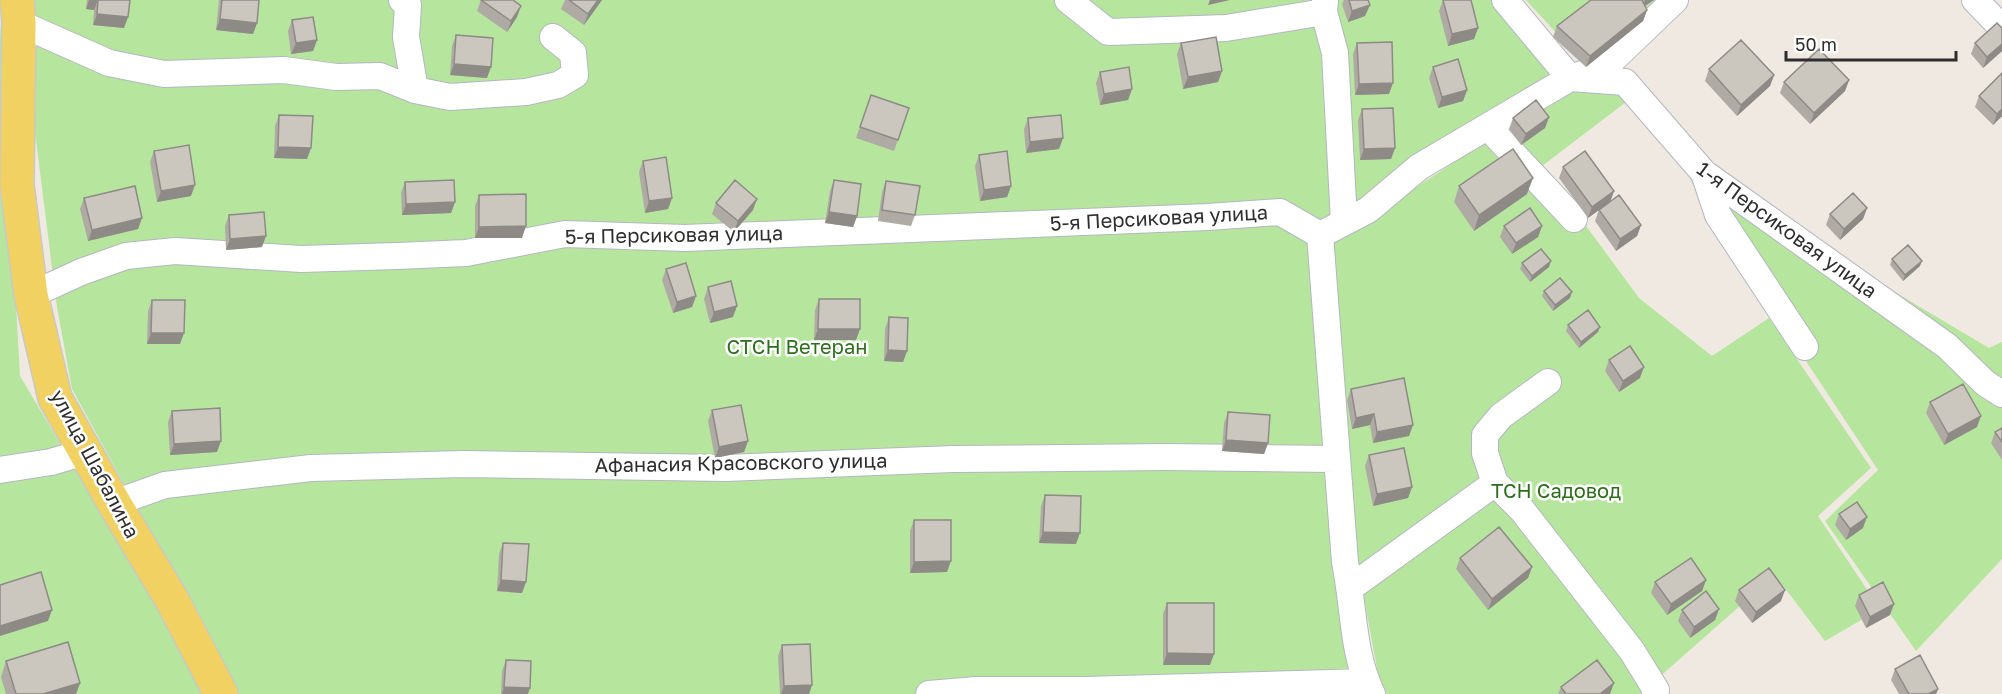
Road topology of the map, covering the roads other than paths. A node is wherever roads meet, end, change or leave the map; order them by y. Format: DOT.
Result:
graph roads {
  1 [pos="402,0"];
  2 [pos="1068,0"];
  3 [pos="1505,0"];
  4 [pos="1676,0"];
  5 [pos="1974,0"];
  6 [pos="1324,6"];
  7 [pos="18,11"];
  8 [pos="2002,28"];
  9 [pos="553,37"];
  10 [pos="1570,78"];
  11 [pos="415,90"];
  12 [pos="1488,127"];
  13 [pos="1704,173"];
  14 [pos="1574,219"];
  15 [pos="1344,222"];
  16 [pos="1320,235"];
  17 [pos="31,295"];
  18 [pos="1804,348"];
  19 [pos="1548,382"];
  20 [pos="2002,394"];
  21 [pos="86,452"];
  22 [pos="1335,459"];
  23 [pos="0,470"];
  24 [pos="1495,483"];
  25 [pos="114,503"];
  26 [pos="1350,588"];
  27 [pos="1369,688"];
  28 [pos="220,694"];
  29 [pos="929,694"];
  30 [pos="1655,694"];
  1 -- 11 [label="street"];
  2 -- 6 [label="street"];
  3 -- 10 [label="street"];
  4 -- 10 [label="street"];
  5 -- 8 [label="street"];
  6 -- 15 [label="street"];
  7 -- 11 [label="street"];
  7 -- 17 [label="main road, улица Шабалина"];
  9 -- 11 [label="street"];
  10 -- 12 [label="street"];
  10 -- 13 [label="street, 1-я Персиковая улица"];
  12 -- 14 [label="street"];
  12 -- 15 [label="street"];
  13 -- 18 [label="street"];
  13 -- 20 [label="street, 1-я Персиковая улица"];
  15 -- 16 [label="street"];
  16 -- 17 [label="street, 5-я Персиковая улица"];
  16 -- 22 [label="street"];
  17 -- 21 [label="main road, улица Шабалина"];
  19 -- 24 [label="street"];
  21 -- 23 [label="street"];
  21 -- 25 [label="main road, улица Шабалина"];
  22 -- 25 [label="street, Афанасия Красовского улица"];
  22 -- 26 [label="street"];
  24 -- 26 [label="street"];
  24 -- 30 [label="street"];
  25 -- 28 [label="main road, улица Шабалина"];
  26 -- 27 [label="street"];
  27 -- 29 [label="street"];
}
